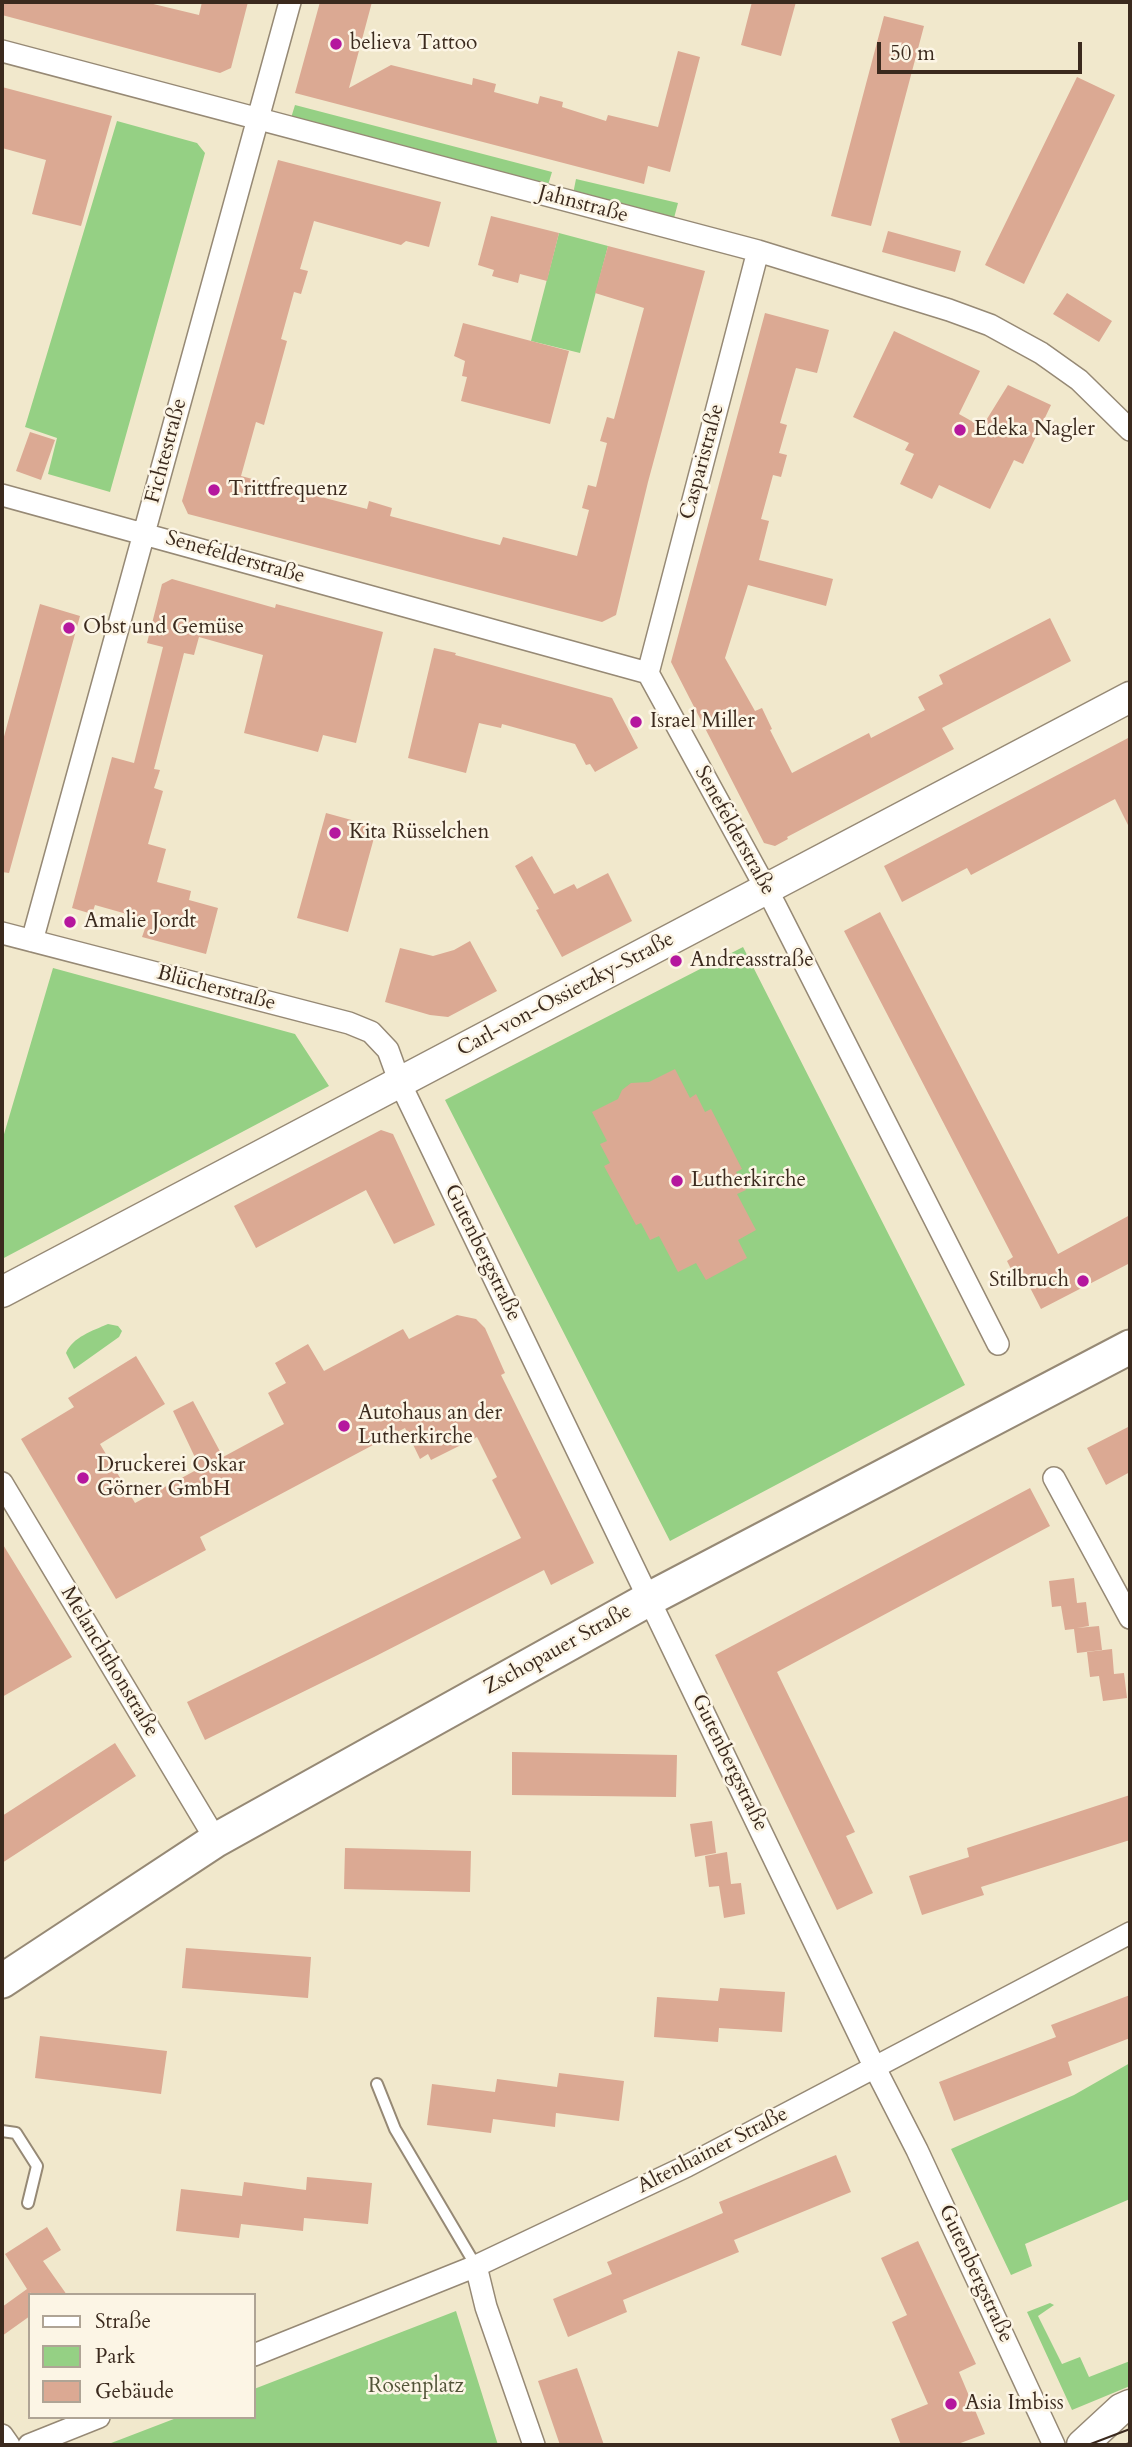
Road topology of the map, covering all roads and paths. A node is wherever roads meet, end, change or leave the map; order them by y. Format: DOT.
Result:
graph roads {
  1 [pos="290,2"];
  2 [pos="2,51"];
  3 [pos="258,118"];
  4 [pos="758,251"];
  5 [pos="1130,430"];
  6 [pos="2,495"];
  7 [pos="144,533"];
  8 [pos="648,673"];
  9 [pos="1130,698"];
  10 [pos="767,889"];
  11 [pos="2,933"];
  12 [pos="32,941"];
  13 [pos="400,1083"];
  14 [pos="2,1292"];
  15 [pos="998,1344"];
  16 [pos="1130,1346"];
  17 [pos="1054,1478"];
  18 [pos="2,1483"];
  19 [pos="649,1599"];
  20 [pos="1130,1618"];
  21 [pos="216,1840"];
  22 [pos="1130,1933"];
  23 [pos="2,1981"];
  24 [pos="875,2068"];
  25 [pos="377,2084"];
  26 [pos="2,2131"];
  27 [pos="28,2203"];
  28 [pos="476,2266"];
  29 [pos="256,2354"];
  30 [pos="1130,2405"];
  31 [pos="94,2419"];
  32 [pos="2,2435"];
  33 [pos="9,2445"];
  34 [pos="29,2445"];
  35 [pos="534,2445"];
  36 [pos="1054,2445"];
  37 [pos="1082,2445"];
  1 -- 3 [label="street, Fichtestraße"];
  2 -- 3 [label="street, Jahnstraße"];
  3 -- 4 [label="street, Jahnstraße"];
  3 -- 7 [label="street, Fichtestraße"];
  4 -- 5 [label="street, Jahnstraße"];
  4 -- 8 [label="street, Casparistraße"];
  6 -- 7 [label="street, Senefelderstraße"];
  7 -- 8 [label="street, Senefelderstraße"];
  7 -- 12 [label="street, Fichtestraße"];
  8 -- 10 [label="street, Senefelderstraße"];
  9 -- 10 [label="street, Carl-von-Ossietzky-Straße"];
  10 -- 13 [label="street, Carl-von-Ossietzky-Straße"];
  10 -- 15 [label="street, Senefelderstraße"];
  11 -- 12 [label="street, Blücherstraße"];
  12 -- 13 [label="street, Blücherstraße"];
  13 -- 14 [label="street, Carl-von-Ossietzky-Straße"];
  13 -- 19 [label="street, Gutenbergstraße"];
  16 -- 19 [label="main road, Zschopauer Straße"];
  17 -- 20 [label="street"];
  18 -- 21 [label="street, Melanchthonstraße"];
  19 -- 21 [label="main road, Zschopauer Straße"];
  19 -- 24 [label="street, Gutenbergstraße"];
  21 -- 23 [label="main road, Zschopauer Straße"];
  22 -- 24 [label="street, Altenhainer Straße"];
  24 -- 28 [label="street, Altenhainer Straße"];
  24 -- 36 [label="street, Gutenbergstraße"];
  25 -- 28 [label="lane"];
  26 -- 27 [label="lane"];
  28 -- 29 [label="street"];
  28 -- 35 [label="street"];
  30 -- 37 [label="street"];
  31 -- 34 [label="street"];
  32 -- 33 [label="street"];
}
